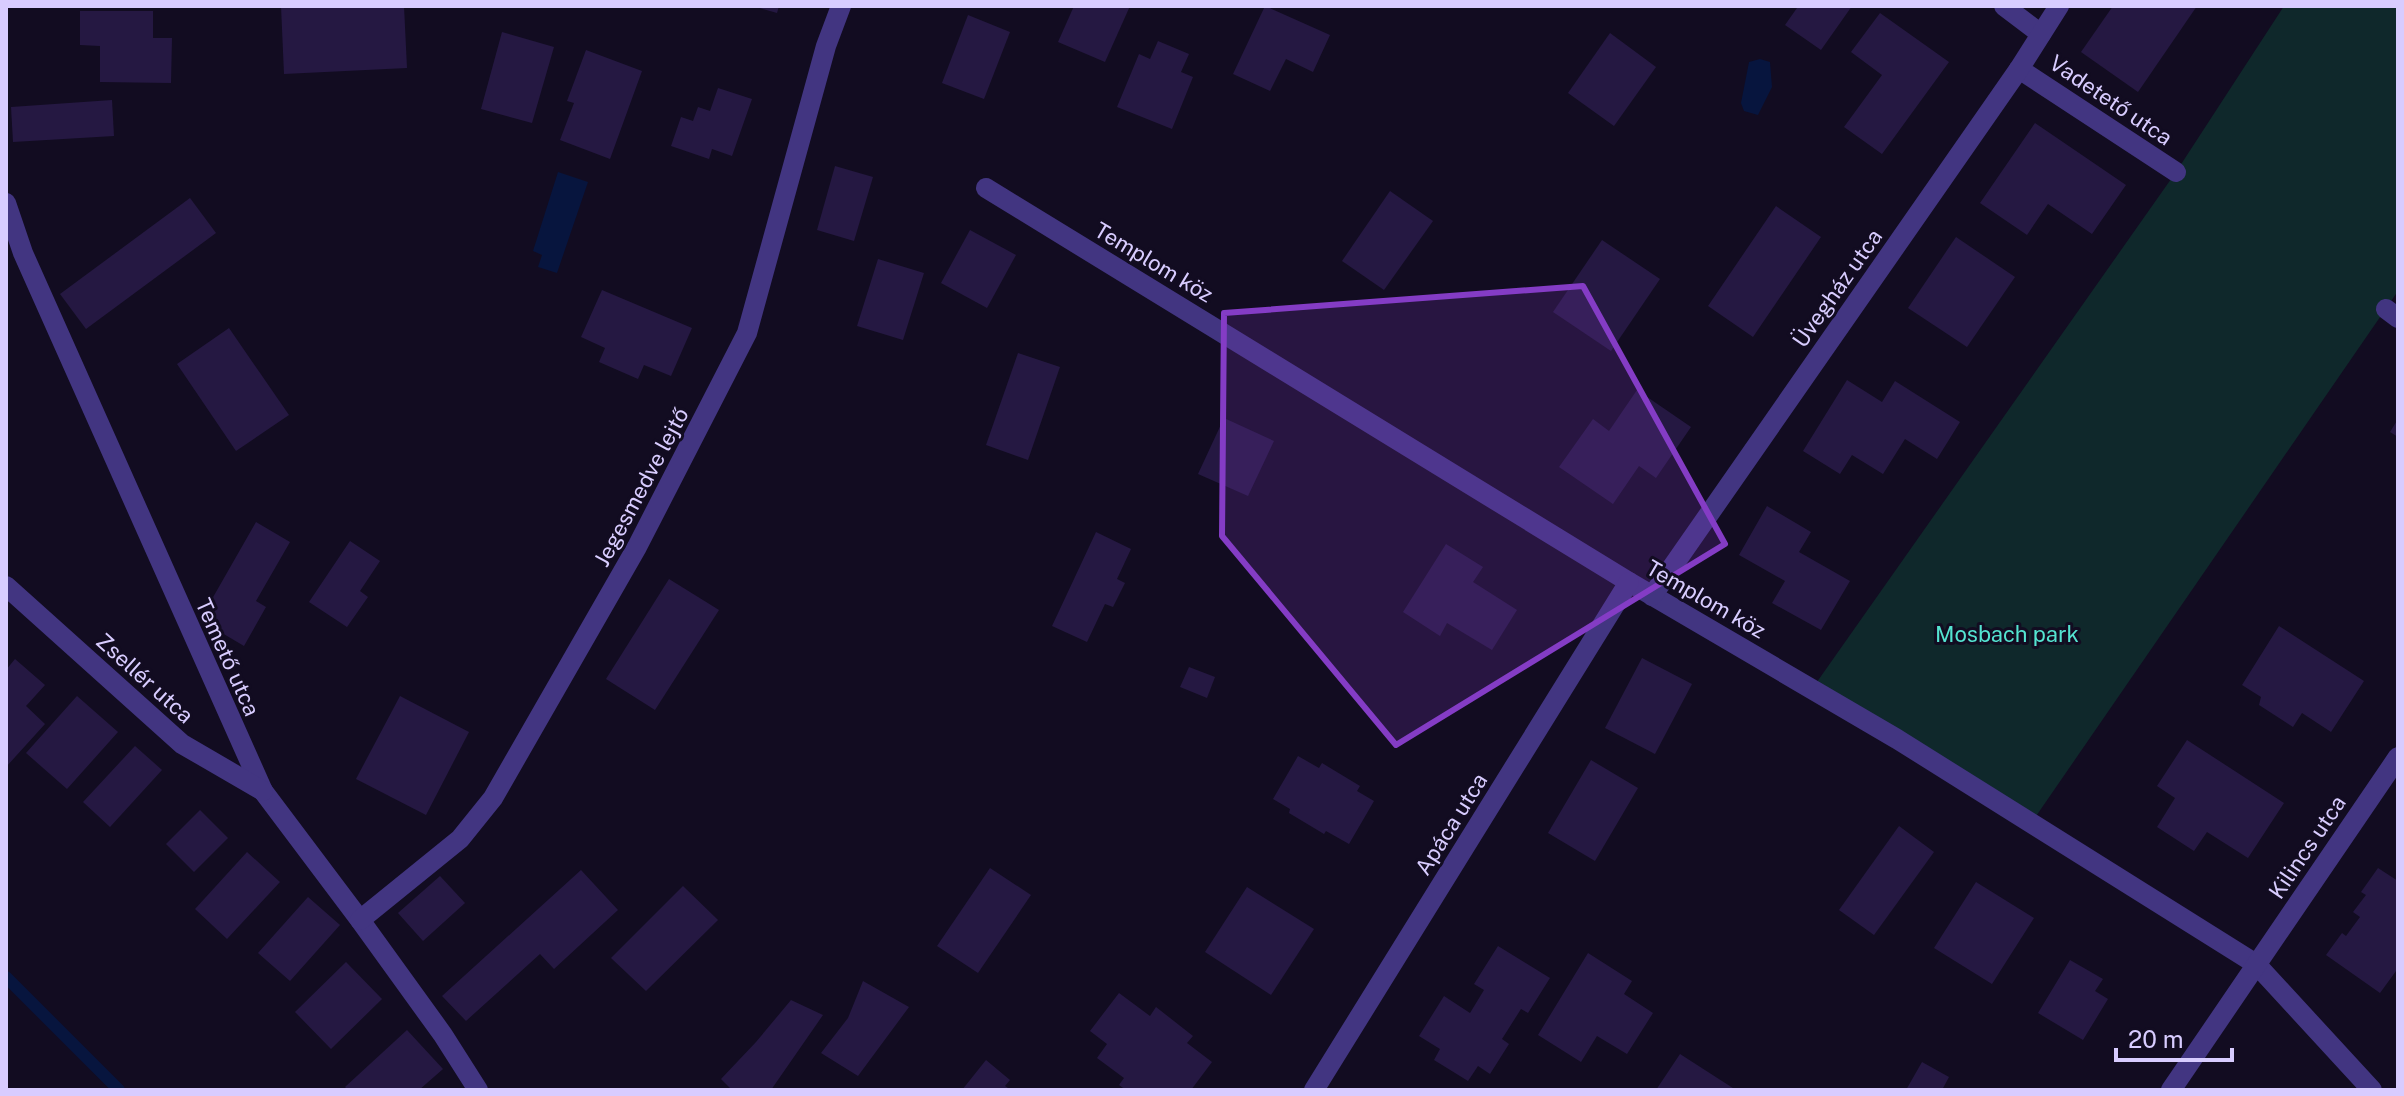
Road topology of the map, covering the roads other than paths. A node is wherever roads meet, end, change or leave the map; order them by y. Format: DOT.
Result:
graph roads {
  1 [pos="841,6"];
  2 [pos="2004,6"];
  3 [pos="2059,6"];
  4 [pos="2041,34"];
  5 [pos="2019,69"];
  6 [pos="2176,172"];
  7 [pos="986,188"];
  8 [pos="6,203"];
  9 [pos="1629,582"];
  10 [pos="6,586"];
  11 [pos="1652,596"];
  12 [pos="2398,757"];
  13 [pos="263,791"];
  14 [pos="360,920"];
  15 [pos="2256,964"];
  16 [pos="478,1090"];
  17 [pos="1314,1090"];
  18 [pos="2171,1090"];
  19 [pos="2372,1090"];
  1 -- 14 [label="street, Jegesmedve lejtő"];
  2 -- 4 [label="street"];
  3 -- 4 [label="street, Üvegház utca"];
  4 -- 5 [label="street, Üvegház utca"];
  5 -- 6 [label="street, Vadetető utca"];
  5 -- 11 [label="street, Üvegház utca"];
  7 -- 9 [label="street, Templom köz"];
  8 -- 13 [label="street, Temető utca"];
  9 -- 11 [label="street, Templom köz"];
  9 -- 17 [label="street, Apáca utca"];
  10 -- 13 [label="street, Zsellér utca"];
  11 -- 15 [label="street, Templom köz"];
  12 -- 15 [label="street, Kilincs utca"];
  13 -- 14 [label="street, Temető utca"];
  14 -- 16 [label="street, Temető utca"];
  15 -- 18 [label="street, Kilincs utca"];
  15 -- 19 [label="street, Templom köz"];
}
